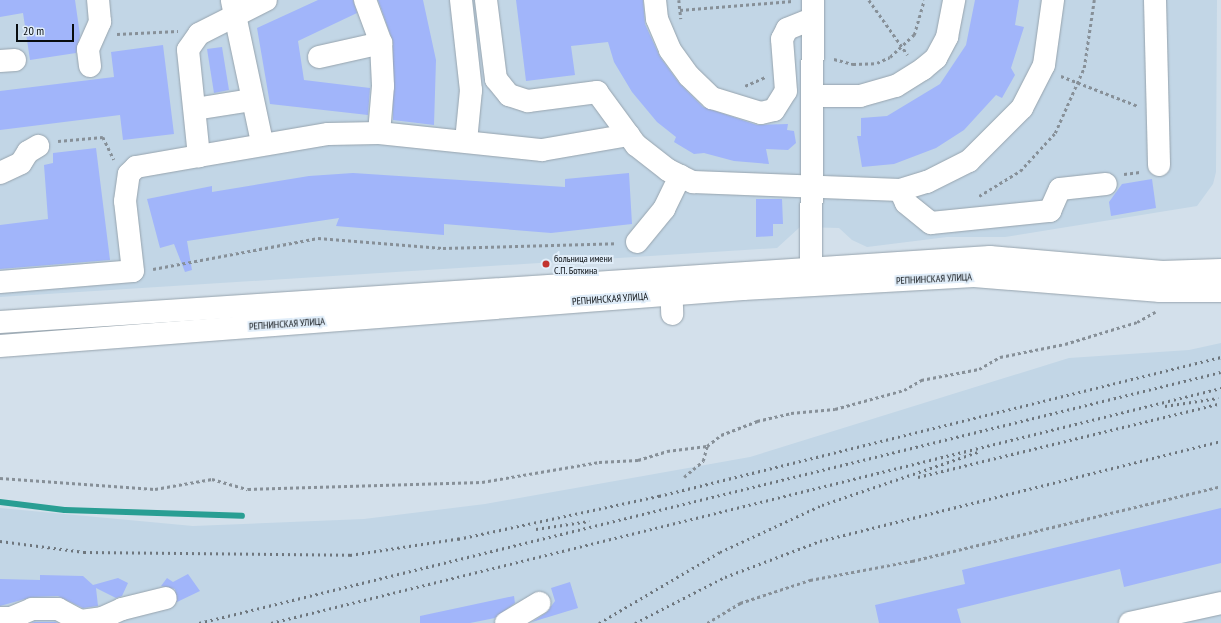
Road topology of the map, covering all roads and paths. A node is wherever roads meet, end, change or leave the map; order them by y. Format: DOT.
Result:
graph roads {
  1 [pos="98,0"];
  2 [pos="266,0"];
  3 [pos="365,0"];
  4 [pos="461,0"];
  5 [pos="486,0"];
  6 [pos="655,0"];
  7 [pos="679,0"];
  8 [pos="799,0"];
  9 [pos="868,0"];
  10 [pos="924,0"];
  11 [pos="954,0"];
  12 [pos="1053,0"];
  13 [pos="1154,0"];
  14 [pos="233,8"];
  15 [pos="678,10"];
  16 [pos="812,10"];
  17 [pos="682,26"];
  18 [pos="97,33"];
  19 [pos="192,40"];
  20 [pos="381,43"];
  21 [pos="902,48"];
  22 [pos="319,57"];
  23 [pos="834,59"];
  24 [pos="90,66"];
  25 [pos="769,70"];
  26 [pos="917,72"];
  27 [pos="1058,75"];
  28 [pos="736,86"];
  29 [pos="813,96"];
  30 [pos="252,100"];
  31 [pos="195,108"];
  32 [pos="1144,108"];
  33 [pos="379,133"];
  34 [pos="630,136"];
  35 [pos="466,141"];
  36 [pos="262,142"];
  37 [pos="38,146"];
  38 [pos="199,156"];
  39 [pos="1159,165"];
  40 [pos="0,173"];
  41 [pos="129,174"];
  42 [pos="680,176"];
  43 [pos="1106,184"];
  44 [pos="810,188"];
  45 [pos="900,190"];
  46 [pos="637,242"];
  47 [pos="1221,270"];
  48 [pos="133,271"];
  49 [pos="812,277"];
  50 [pos="0,282"];
  51 [pos="1221,291"];
  52 [pos="672,296"];
  53 [pos="1159,310"];
  54 [pos="0,322"];
  55 [pos="0,346"];
  56 [pos="707,446"];
  57 [pos="684,477"];
  58 [pos="0,478"];
  59 [pos="1221,486"];
  60 [pos="166,598"];
  61 [pos="539,603"];
  62 [pos="1221,603"];
  63 [pos="0,618"];
  64 [pos="506,623"];
  65 [pos="707,623"];
  66 [pos="1130,623"];
  1 -- 18 [label="street"];
  2 -- 14 [label="street"];
  3 -- 20 [label="street"];
  4 -- 35 [label="street"];
  5 -- 34 [label="street"];
  6 -- 16 [label="street"];
  7 -- 15 [label="path"];
  8 -- 15 [label="path"];
  9 -- 21 [label="path"];
  10 -- 21 [label="path"];
  11 -- 26 [label="street"];
  12 -- 45 [label="street"];
  13 -- 39 [label="street"];
  14 -- 19 [label="street"];
  14 -- 30 [label="street"];
  15 -- 17 [label="path"];
  16 -- 29 [label="street"];
  18 -- 19 [label="path"];
  18 -- 24 [label="street"];
  19 -- 31 [label="street"];
  20 -- 22 [label="street"];
  20 -- 33 [label="street"];
  21 -- 23 [label="path"];
  21 -- 26 [label="path"];
  25 -- 28 [label="path"];
  26 -- 29 [label="street"];
  27 -- 32 [label="path"];
  29 -- 44 [label="street"];
  30 -- 31 [label="street"];
  30 -- 36 [label="street"];
  31 -- 38 [label="street"];
  33 -- 35 [label="street"];
  33 -- 36 [label="street"];
  34 -- 35 [label="street"];
  34 -- 42 [label="street"];
  36 -- 38 [label="street"];
  37 -- 40 [label="street"];
  37 -- 41 [label="path"];
  38 -- 41 [label="street"];
  41 -- 48 [label="street"];
  42 -- 44 [label="street"];
  42 -- 46 [label="street"];
  43 -- 45 [label="street"];
  44 -- 45 [label="street"];
  44 -- 49 [label="street"];
  46 -- 48 [label="path"];
  47 -- 52 [label="street, РЕПНИНСКАЯ УЛИЦА"];
  48 -- 50 [label="street"];
  51 -- 52 [label="street, РЕПНИНСКАЯ УЛИЦА"];
  52 -- 54 [label="street, РЕПНИНСКАЯ УЛИЦА"];
  52 -- 55 [label="street, РЕПНИНСКАЯ УЛИЦА"];
  53 -- 56 [label="path"];
  56 -- 57 [label="path"];
  56 -- 58 [label="path"];
  59 -- 65 [label="path"];
  60 -- 63 [label="street"];
  61 -- 64 [label="street"];
  62 -- 66 [label="street"];
}
